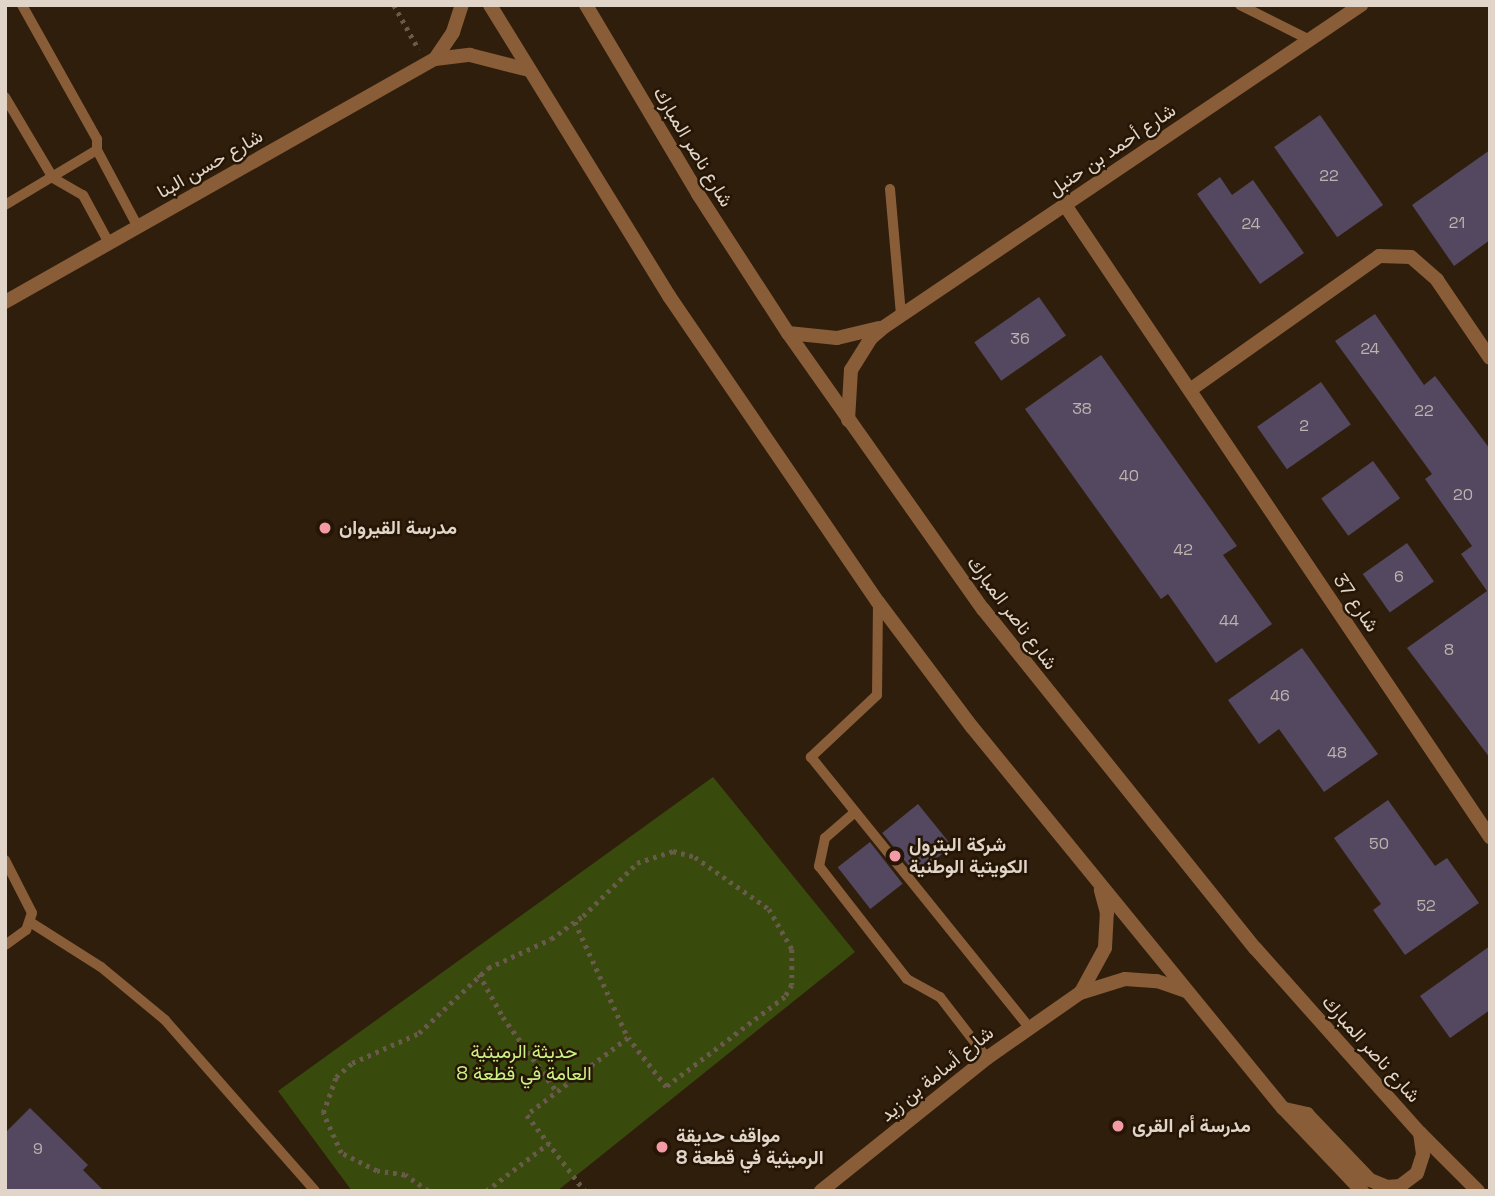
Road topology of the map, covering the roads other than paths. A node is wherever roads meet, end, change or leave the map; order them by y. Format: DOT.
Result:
graph roads {
  1 [pos="22,5"];
  2 [pos="462,5"];
  3 [pos="490,5"];
  4 [pos="586,5"];
  5 [pos="1240,5"];
  6 [pos="1361,5"];
  7 [pos="1310,40"];
  8 [pos="430,61"];
  9 [pos="529,70"];
  10 [pos="5,97"];
  11 [pos="97,150"];
  12 [pos="53,178"];
  13 [pos="890,189"];
  14 [pos="5,205"];
  15 [pos="1065,205"];
  16 [pos="138,227"];
  17 [pos="109,243"];
  18 [pos="5,302"];
  19 [pos="901,316"];
  20 [pos="884,327"];
  21 [pos="788,333"];
  22 [pos="1490,358"];
  23 [pos="1190,390"];
  24 [pos="849,424"];
  25 [pos="878,602"];
  26 [pos="855,812"];
  27 [pos="1490,837"];
  28 [pos="5,860"];
  29 [pos="1097,880"];
  30 [pos="30,922"];
  31 [pos="5,945"];
  32 [pos="1188,991"];
  33 [pos="1080,993"];
  34 [pos="1028,1027"];
  35 [pos="987,1058"];
  36 [pos="1283,1108"];
  37 [pos="1420,1133"];
  38 [pos="315,1191"];
  39 [pos="821,1191"];
  40 [pos="1362,1191"];
  41 [pos="1478,1191"];
  1 -- 11 [label="lane"];
  2 -- 8 [label="street, شارع حسن البنا"];
  3 -- 9 [label="street"];
  4 -- 21 [label="street, شارع ناصر المبارك"];
  5 -- 7 [label="lane"];
  6 -- 7 [label="street, شارع أحمد بن حنبل"];
  7 -- 15 [label="street, شارع أحمد بن حنبل"];
  8 -- 9 [label="street, شارع حسن البنا"];
  8 -- 16 [label="street, شارع حسن البنا"];
  9 -- 25 [label="street"];
  10 -- 12 [label="lane"];
  11 -- 12 [label="lane"];
  11 -- 16 [label="lane"];
  12 -- 14 [label="lane"];
  12 -- 17 [label="lane"];
  13 -- 19 [label="lane"];
  15 -- 19 [label="street, شارع أحمد بن حنبل"];
  15 -- 23 [label="street, شارع 37"];
  16 -- 17 [label="street, شارع حسن البنا"];
  17 -- 18 [label="street, شارع حسن البنا"];
  19 -- 20 [label="street, شارع أحمد بن حنبل"];
  20 -- 21 [label="street, شارع أحمد بن حنبل"];
  20 -- 24 [label="street, شارع أحمد بن حنبل"];
  21 -- 24 [label="street, شارع ناصر المبارك"];
  22 -- 23 [label="street"];
  23 -- 27 [label="street, شارع 37"];
  24 -- 37 [label="street, شارع ناصر المبارك"];
  25 -- 26 [label="lane"];
  25 -- 29 [label="street"];
  26 -- 34 [label="lane"];
  26 -- 35 [label="lane"];
  28 -- 30 [label="lane"];
  29 -- 32 [label="street"];
  29 -- 33 [label="street, شارع أسامة بن زيد"];
  30 -- 31 [label="lane"];
  30 -- 38 [label="lane"];
  32 -- 33 [label="street, شارع أسامة بن زيد"];
  32 -- 36 [label="street"];
  33 -- 34 [label="street, شارع أسامة بن زيد"];
  34 -- 35 [label="street, شارع أسامة بن زيد"];
  35 -- 39 [label="street, شارع أسامة بن زيد"];
  36 -- 37 [label="street"];
  36 -- 40 [label="street"];
  37 -- 41 [label="street, شارع ناصر المبارك"];
}
